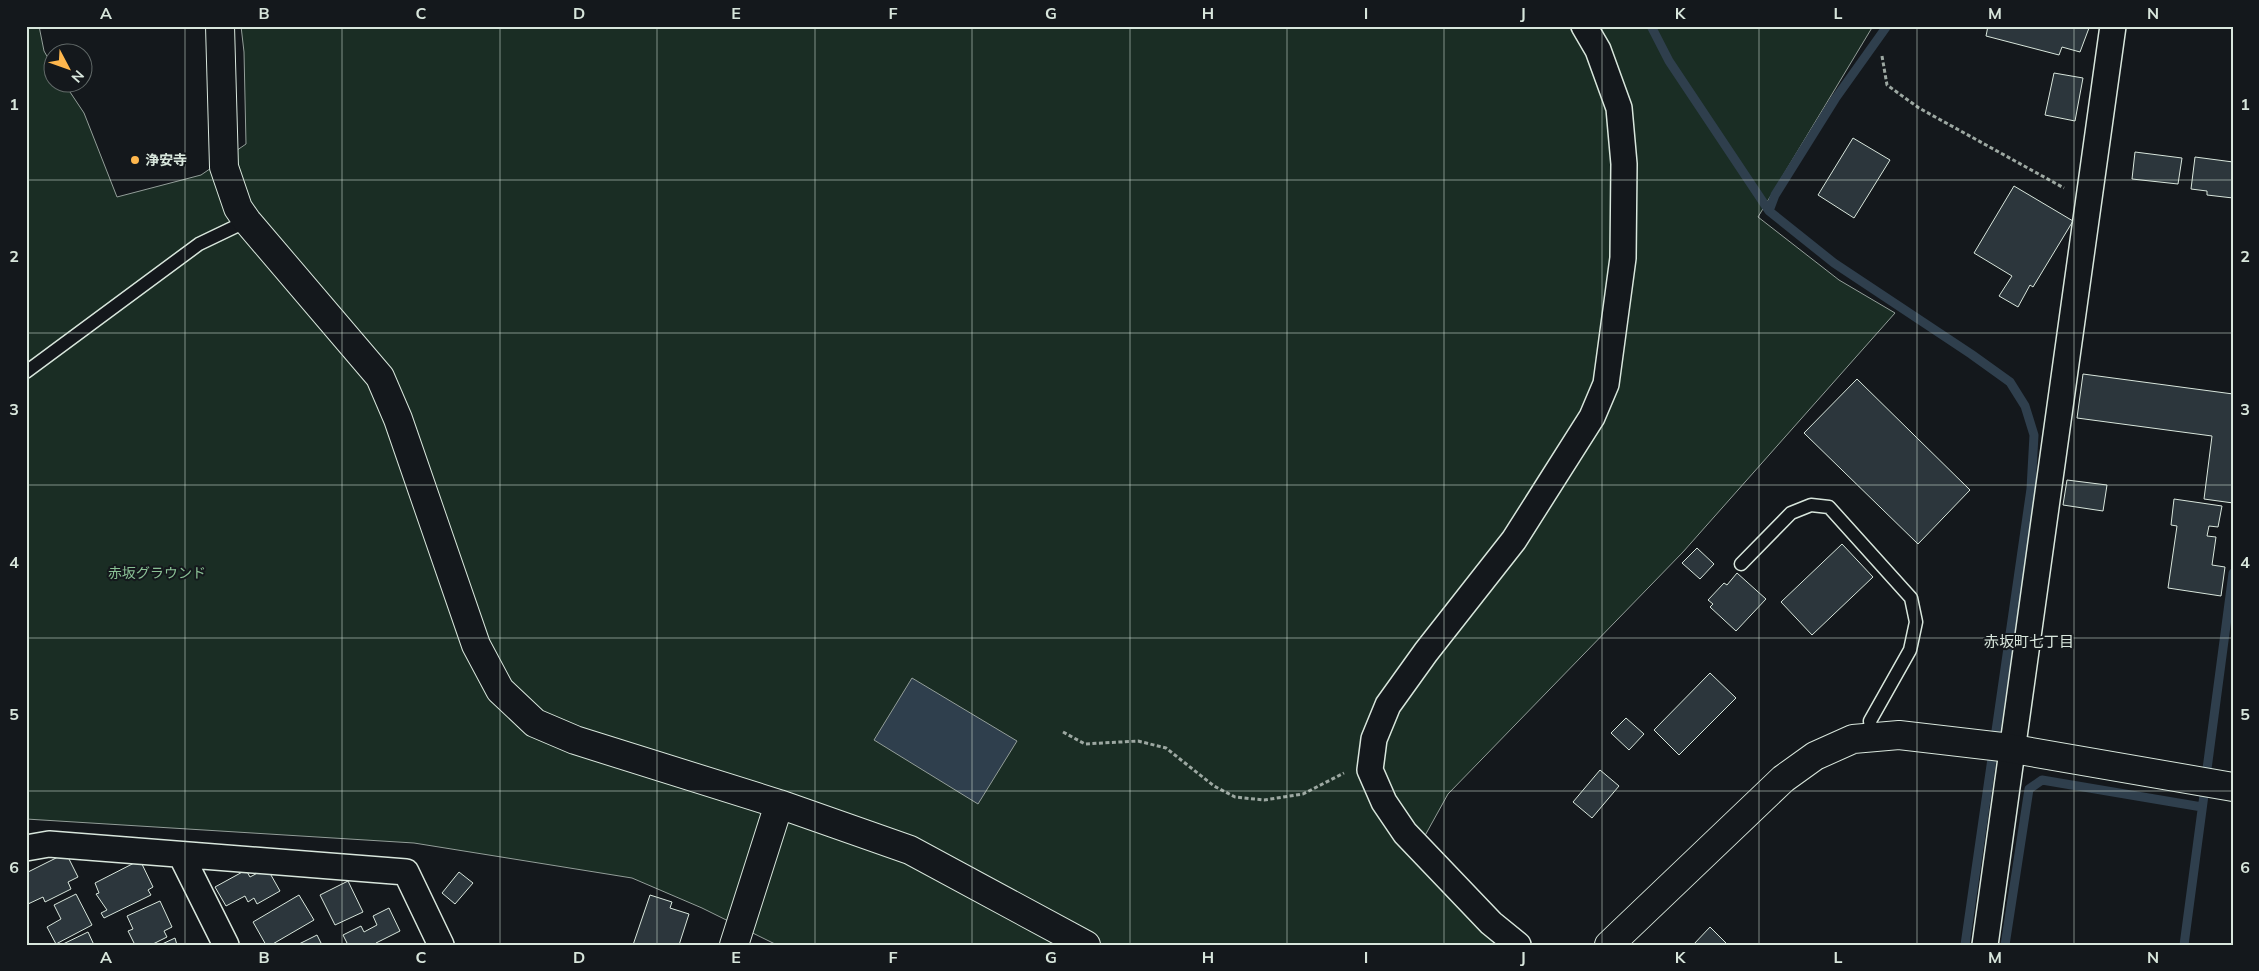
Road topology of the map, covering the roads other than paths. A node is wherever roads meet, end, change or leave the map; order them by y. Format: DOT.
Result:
graph roads {
  1 [pos="220,26"];
  2 [pos="1584,26"];
  3 [pos="2113,26"];
  4 [pos="247,221"];
  5 [pos="26,372"];
  6 [pos="1741,564"];
  7 [pos="1872,736"];
  8 [pos="1999,746"];
  9 [pos="2233,787"];
  10 [pos="779,804"];
  11 [pos="26,848"];
  12 [pos="181,855"];
  13 [pos="226,945"];
  14 [pos="442,945"];
  15 [pos="734,945"];
  16 [pos="1086,945"];
  17 [pos="1518,945"];
  18 [pos="1609,945"];
  19 [pos="1985,945"];
  1 -- 4 [label="street"];
  2 -- 17 [label="street"];
  3 -- 8 [label="street"];
  4 -- 5 [label="lane"];
  4 -- 10 [label="street"];
  6 -- 7 [label="lane"];
  7 -- 8 [label="street"];
  7 -- 18 [label="street"];
  8 -- 9 [label="street"];
  8 -- 19 [label="street"];
  10 -- 15 [label="street"];
  10 -- 16 [label="street"];
  11 -- 12 [label="street"];
  12 -- 13 [label="street"];
  12 -- 14 [label="street"];
}
